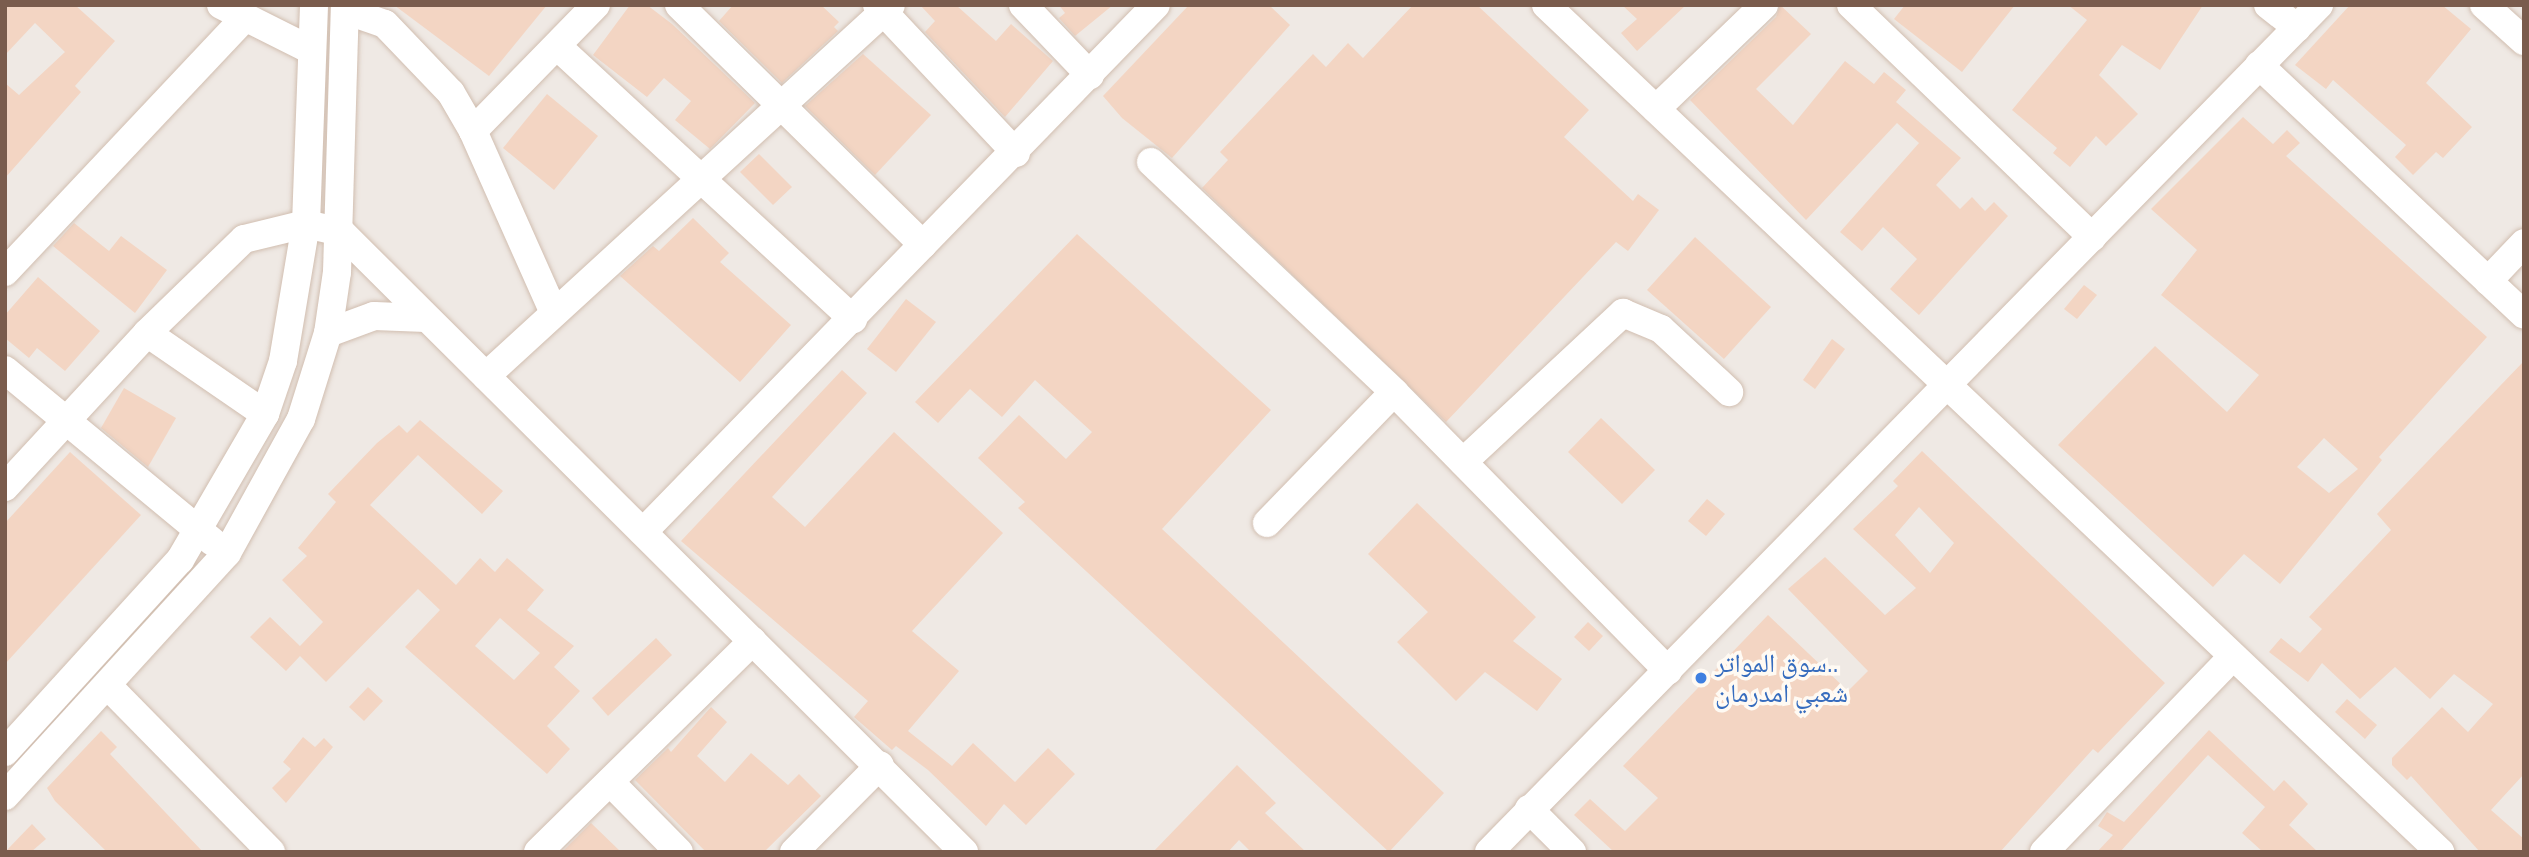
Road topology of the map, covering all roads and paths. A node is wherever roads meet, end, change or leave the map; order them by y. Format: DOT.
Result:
graph roads {
  1 [pos="314,5"];
  2 [pos="679,5"];
  3 [pos="1023,5"];
  4 [pos="1156,5"];
  5 [pos="1546,5"];
  6 [pos="1763,5"];
  7 [pos="1851,5"];
  8 [pos="2268,5"];
  9 [pos="2319,5"];
  10 [pos="2484,5"];
  11 [pos="884,7"];
  12 [pos="345,8"];
  13 [pos="585,9"];
  14 [pos="232,12"];
  15 [pos="2297,28"];
  16 [pos="2524,41"];
  17 [pos="557,46"];
  18 [pos="311,50"];
  19 [pos="2259,65"];
  20 [pos="1090,75"];
  21 [pos="781,106"];
  22 [pos="1656,109"];
  23 [pos="473,131"];
  24 [pos="1016,153"];
  25 [pos="1151,162"];
  26 [pos="701,179"];
  27 [pos="306,224"];
  28 [pos="341,232"];
  29 [pos="2092,237"];
  30 [pos="2524,243"];
  31 [pos="923,245"];
  32 [pos="5,272"];
  33 [pos="2488,281"];
  34 [pos="554,313"];
  35 [pos="2524,315"];
  36 [pos="426,318"];
  37 [pos="853,318"];
  38 [pos="147,333"];
  39 [pos="328,333"];
  40 [pos="5,370"];
  41 [pos="486,376"];
  42 [pos="1947,385"];
  43 [pos="1394,392"];
  44 [pos="1729,392"];
  45 [pos="265,414"];
  46 [pos="62,422"];
  47 [pos="1463,462"];
  48 [pos="5,487"];
  49 [pos="1267,523"];
  50 [pos="200,532"];
  51 [pos="643,532"];
  52 [pos="227,553"];
  53 [pos="753,641"];
  54 [pos="2233,656"];
  55 [pos="1668,671"];
  56 [pos="108,687"];
  57 [pos="5,752"];
  58 [pos="880,765"];
  59 [pos="610,782"];
  60 [pos="5,796"];
  61 [pos="1529,809"];
  62 [pos="271,852"];
  63 [pos="538,852"];
  64 [pos="679,852"];
  65 [pos="794,852"];
  66 [pos="964,852"];
  67 [pos="1489,852"];
  68 [pos="1572,852"];
  69 [pos="2044,852"];
  70 [pos="2440,852"];
  1 -- 18 [label="street"];
  2 -- 21 [label="street"];
  3 -- 20 [label="street"];
  4 -- 20 [label="street"];
  5 -- 22 [label="street"];
  6 -- 22 [label="street"];
  7 -- 29 [label="street"];
  8 -- 15 [label="street"];
  9 -- 15 [label="street"];
  10 -- 16 [label="street"];
  11 -- 21 [label="street"];
  11 -- 24 [label="street"];
  12 -- 23 [label="street"];
  12 -- 28 [label="street"];
  13 -- 17 [label="street"];
  14 -- 18 [label="street"];
  14 -- 32 [label="street"];
  15 -- 19 [label="street"];
  17 -- 23 [label="street"];
  17 -- 26 [label="street"];
  18 -- 27 [label="street"];
  19 -- 29 [label="street"];
  19 -- 33 [label="street"];
  20 -- 24 [label="street"];
  21 -- 26 [label="street"];
  21 -- 31 [label="street"];
  22 -- 42 [label="street"];
  23 -- 34 [label="street"];
  24 -- 31 [label="street"];
  25 -- 43 [label="street"];
  26 -- 34 [label="street"];
  26 -- 37 [label="street"];
  27 -- 28 [label="street"];
  27 -- 38 [label="street"];
  27 -- 45 [label="street"];
  28 -- 36 [label="street"];
  28 -- 39 [label="street"];
  29 -- 42 [label="street"];
  30 -- 33 [label="street"];
  31 -- 37 [label="street"];
  33 -- 35 [label="street"];
  34 -- 41 [label="street"];
  36 -- 39 [label="street"];
  36 -- 41 [label="street"];
  37 -- 51 [label="street"];
  38 -- 45 [label="street"];
  38 -- 46 [label="street"];
  39 -- 52 [label="street"];
  40 -- 46 [label="street"];
  41 -- 51 [label="street"];
  42 -- 54 [label="street"];
  42 -- 55 [label="street"];
  43 -- 47 [label="street"];
  43 -- 49 [label="street"];
  44 -- 47 [label="street"];
  45 -- 50 [label="street"];
  46 -- 48 [label="street"];
  46 -- 50 [label="street"];
  47 -- 55 [label="street"];
  50 -- 52 [label="street"];
  50 -- 57 [label="street"];
  51 -- 53 [label="street"];
  52 -- 56 [label="street"];
  53 -- 58 [label="street"];
  53 -- 59 [label="street"];
  54 -- 69 [label="street"];
  54 -- 70 [label="street"];
  55 -- 61 [label="street"];
  56 -- 60 [label="street"];
  56 -- 62 [label="street"];
  58 -- 65 [label="street"];
  58 -- 66 [label="street"];
  59 -- 63 [label="street"];
  59 -- 64 [label="street"];
  61 -- 67 [label="street"];
  61 -- 68 [label="street"];
}
